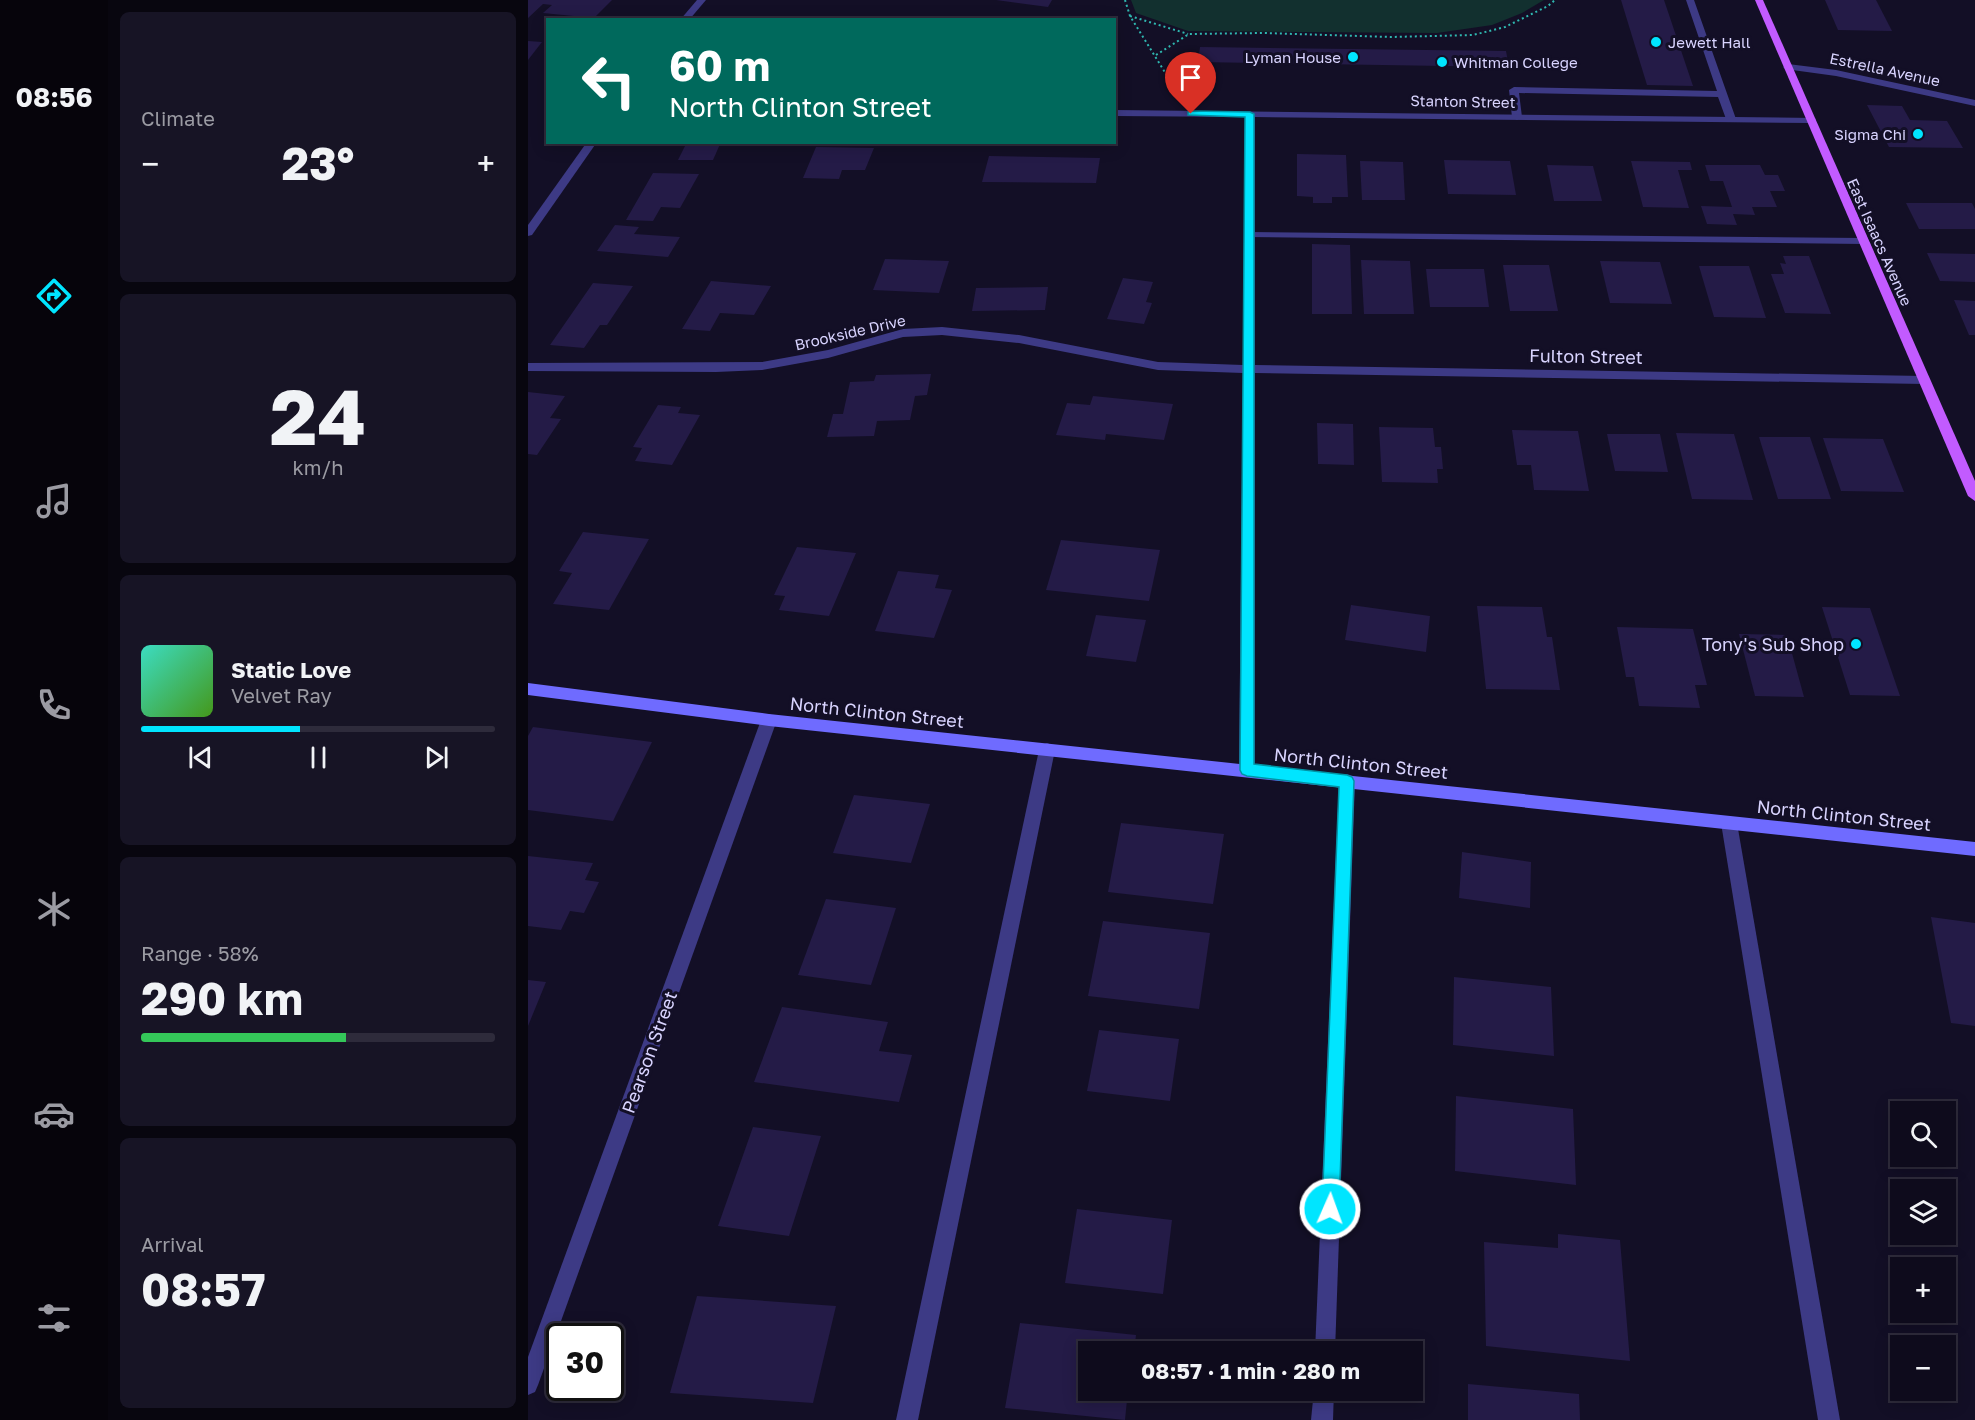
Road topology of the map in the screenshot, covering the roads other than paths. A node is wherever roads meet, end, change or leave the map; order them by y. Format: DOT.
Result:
graph roads {
  1 [pos="702,0"];
  2 [pos="1690,0"];
  3 [pos="1759,0"];
  4 [pos="686,18"];
  5 [pos="1788,67"];
  6 [pos="1722,94"];
  7 [pos="1975,103"];
  8 [pos="1116,113"];
  9 [pos="1250,114"];
  10 [pos="1517,117"];
  11 [pos="1731,119"];
  12 [pos="1811,120"];
  13 [pos="591,144"];
  14 [pos="528,232"];
  15 [pos="1250,235"];
  16 [pos="1863,241"];
  17 [pos="528,367"];
  18 [pos="1248,368"];
  19 [pos="1924,380"];
  20 [pos="1975,496"];
  21 [pos="528,689"];
  22 [pos="769,720"];
  23 [pos="1047,750"];
  24 [pos="1247,770"];
  25 [pos="1347,781"];
  26 [pos="1729,822"];
  27 [pos="1975,849"];
  28 [pos="1325,1341"];
  29 [pos="528,1384"];
  30 [pos="1323,1401"];
  31 [pos="907,1420"];
  32 [pos="1322,1420"];
  33 [pos="1829,1420"];
  1 -- 4 [label="street"];
  2 -- 6 [label="street"];
  3 -- 5 [label="main road, East Isaacs Avenue"];
  5 -- 7 [label="street, Estrella Avenue"];
  5 -- 12 [label="main road, East Isaacs Avenue"];
  6 -- 10 [label="street"];
  6 -- 11 [label="street"];
  8 -- 9 [label="street, Stanton Street"];
  9 -- 10 [label="street, Stanton Street"];
  9 -- 15 [label="street"];
  10 -- 11 [label="street, Stanton Street"];
  11 -- 12 [label="street, Stanton Street"];
  12 -- 16 [label="main road, East Isaacs Avenue"];
  13 -- 14 [label="street"];
  15 -- 16 [label="street"];
  15 -- 18 [label="street"];
  16 -- 19 [label="main road, East Isaacs Avenue"];
  17 -- 18 [label="street, Brookside Drive"];
  18 -- 19 [label="street, Fulton Street"];
  18 -- 24 [label="street"];
  19 -- 20 [label="main road, East Isaacs Avenue"];
  21 -- 22 [label="street, North Clinton Street"];
  22 -- 23 [label="street, North Clinton Street"];
  22 -- 29 [label="street, Pearson Street"];
  23 -- 24 [label="street, North Clinton Street"];
  23 -- 31 [label="street"];
  24 -- 25 [label="street, North Clinton Street"];
  25 -- 26 [label="street, North Clinton Street"];
  25 -- 28 [label="street"];
  26 -- 27 [label="street, North Clinton Street"];
  26 -- 33 [label="street"];
  30 -- 32 [label="street"];
}
